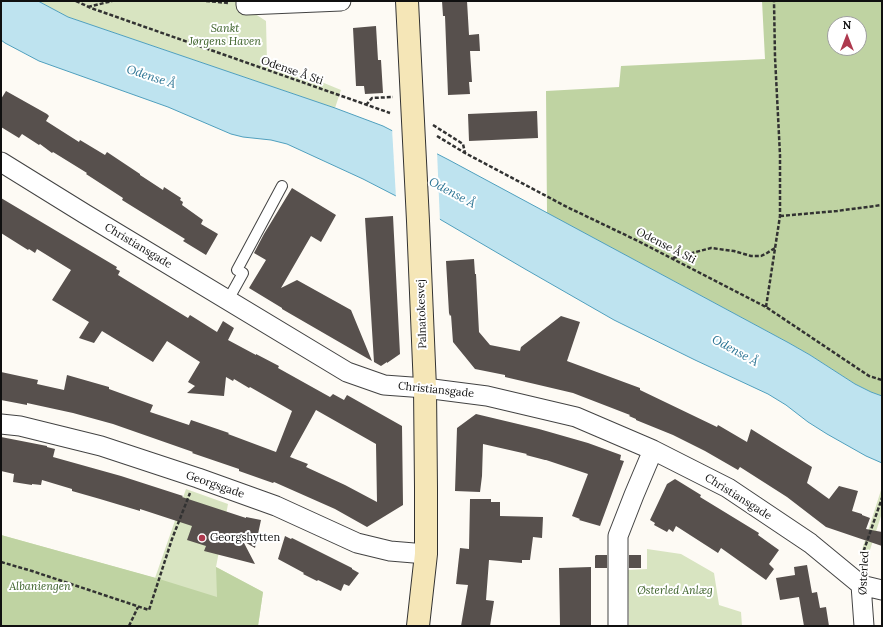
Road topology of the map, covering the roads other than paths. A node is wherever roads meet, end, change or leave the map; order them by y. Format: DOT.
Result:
graph roads {
  1 [pos="246,1"];
  2 [pos="341,1"];
  3 [pos="407,1"];
  4 [pos="1,162"];
  5 [pos="282,186"];
  6 [pos="228,300"];
  7 [pos="425,388"];
  8 [pos="1,424"];
  9 [pos="653,450"];
  10 [pos="426,554"];
  11 [pos="861,585"];
  12 [pos="882,590"];
  13 [pos="418,626"];
  14 [pos="618,626"];
  15 [pos="864,626"];
  1 -- 2 [label="street"];
  3 -- 7 [label="main road, Palnatokesvej"];
  4 -- 6 [label="street, Christiansgade"];
  5 -- 6 [label="lane"];
  6 -- 7 [label="street, Christiansgade"];
  7 -- 9 [label="street, Christiansgade"];
  7 -- 10 [label="main road, Palnatokesvej"];
  8 -- 10 [label="street, Georgsgade"];
  9 -- 11 [label="street, Christiansgade"];
  9 -- 14 [label="street"];
  10 -- 13 [label="main road, Palnatokesvej"];
  11 -- 12 [label="street, Christiansgade"];
  11 -- 15 [label="street, Østerled"];
}
